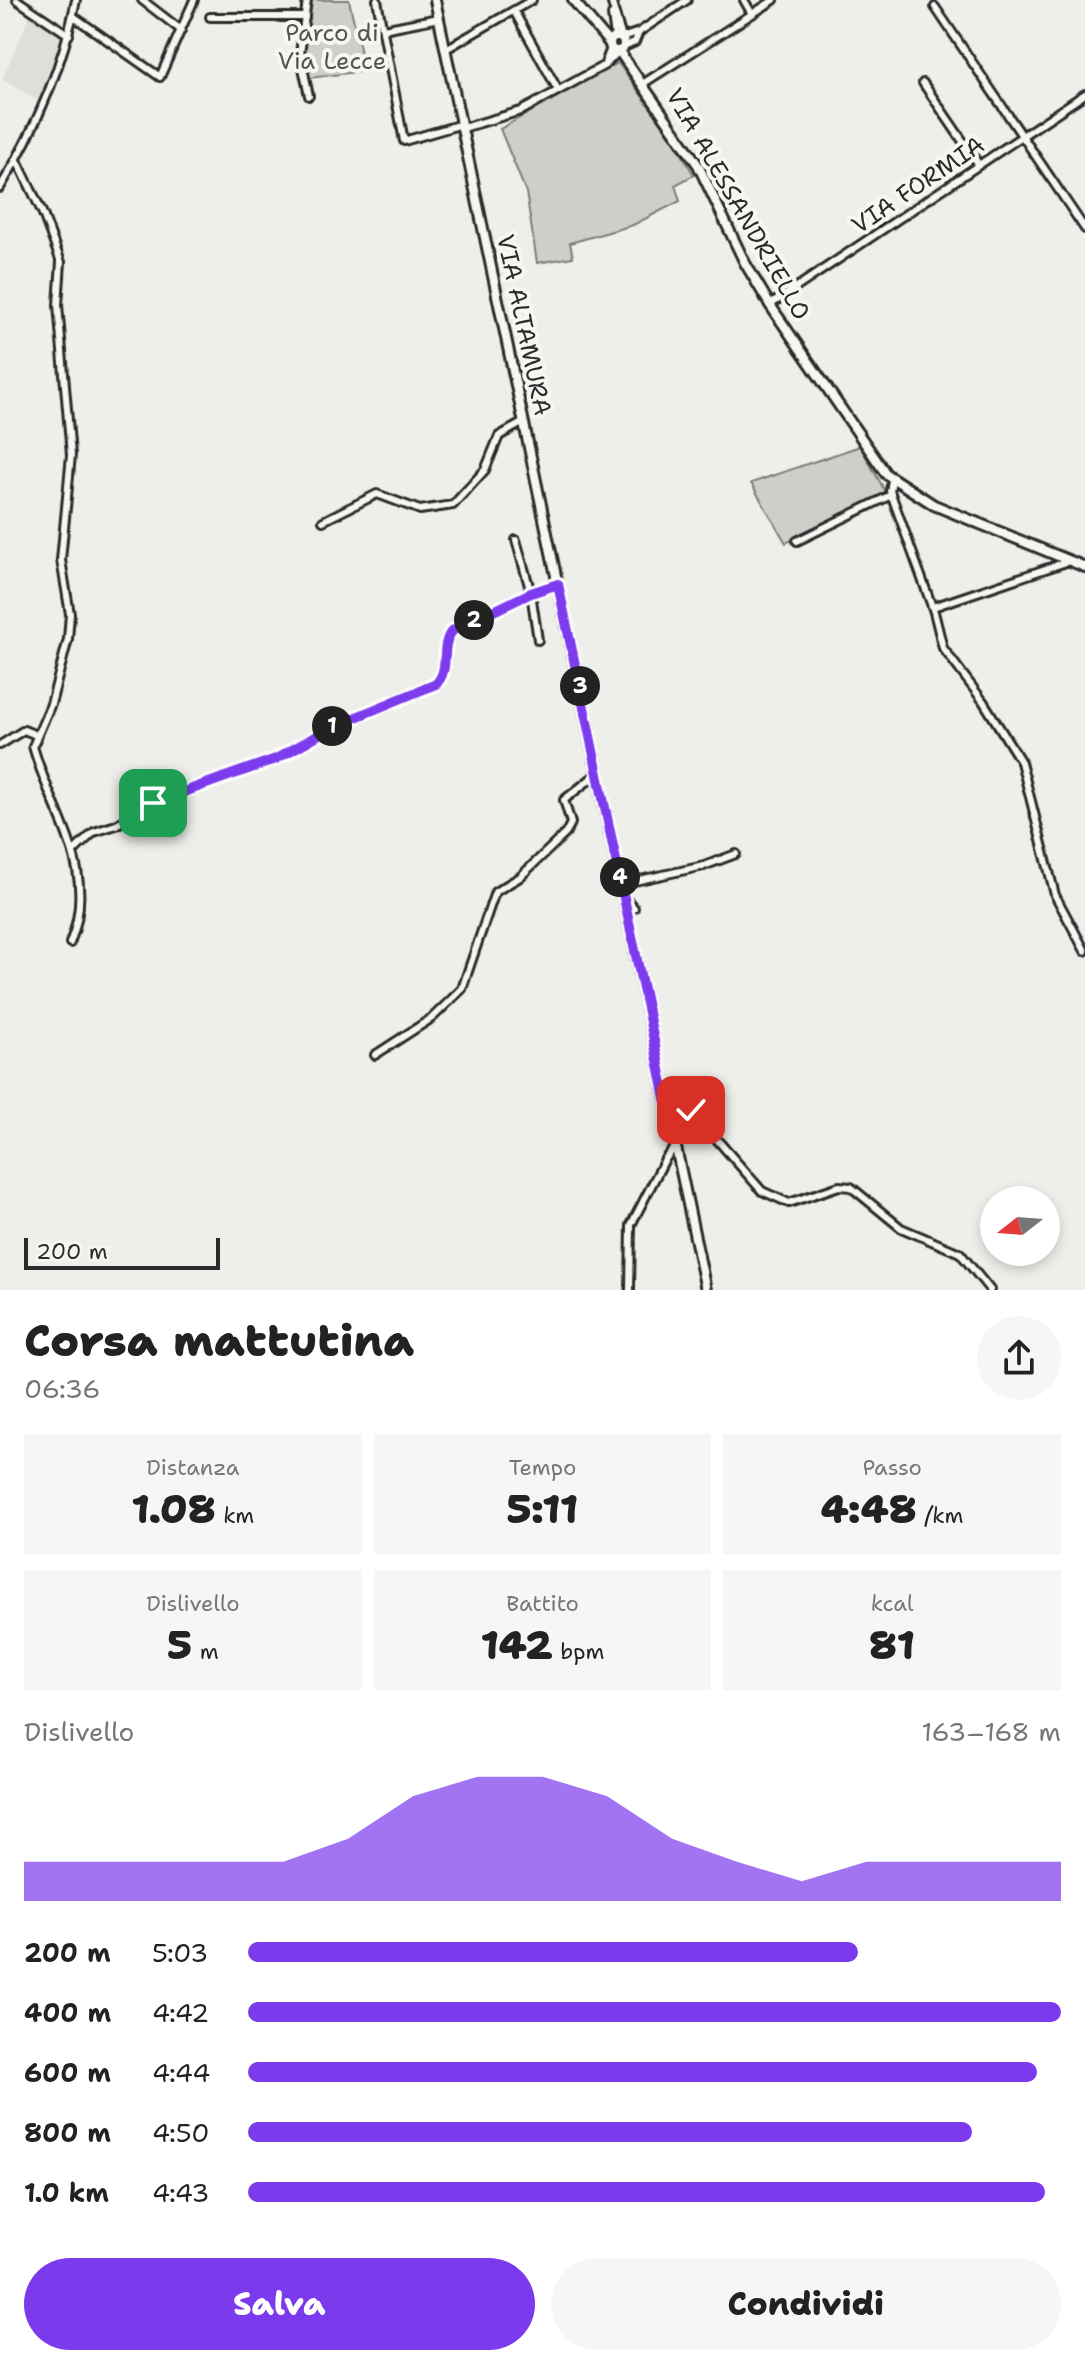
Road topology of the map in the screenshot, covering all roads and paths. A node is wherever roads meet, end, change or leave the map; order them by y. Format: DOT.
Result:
graph roads {
  1 [pos="17,0"];
  2 [pos="76,0"];
  3 [pos="142,0"];
  4 [pos="194,0"];
  5 [pos="307,0"];
  6 [pos="377,0"];
  7 [pos="435,0"];
  8 [pos="532,0"];
  9 [pos="573,0"];
  10 [pos="610,0"];
  11 [pos="687,0"];
  12 [pos="744,0"];
  13 [pos="774,0"];
  14 [pos="935,7"];
  15 [pos="514,11"];
  16 [pos="752,14"];
  17 [pos="73,16"];
  18 [pos="210,17"];
  19 [pos="305,17"];
  20 [pos="439,18"];
  21 [pos="383,29"];
  22 [pos="181,30"];
  23 [pos="69,35"];
  24 [pos="617,45"];
  25 [pos="446,49"];
  26 [pos="644,83"];
  27 [pos="923,83"];
  28 [pos="558,90"];
  29 [pos="1085,94"];
  30 [pos="309,96"];
  31 [pos="462,126"];
  32 [pos="1023,136"];
  33 [pos="17,160"];
  34 [pos="979,165"];
  35 [pos="0,188"];
  36 [pos="1085,229"];
  37 [pos="770,305"];
  38 [pos="524,422"];
  39 [pos="892,480"];
  40 [pos="891,495"];
  41 [pos="323,521"];
  42 [pos="516,540"];
  43 [pos="797,541"];
  44 [pos="1072,560"];
  45 [pos="1085,567"];
  46 [pos="558,584"];
  47 [pos="531,593"];
  48 [pos="933,607"];
  49 [pos="538,640"];
  50 [pos="36,735"];
  51 [pos="0,745"];
  52 [pos="598,773"];
  53 [pos="75,850"];
  54 [pos="736,854"];
  55 [pos="621,884"];
  56 [pos="625,903"];
  57 [pos="634,908"];
  58 [pos="70,943"];
  59 [pos="1085,951"];
  60 [pos="375,1055"];
  61 [pos="671,1122"];
  62 [pos="676,1146"];
  63 [pos="630,1290"];
  64 [pos="706,1290"];
  65 [pos="990,1290"];
  1 -- 23 [label="street"];
  2 -- 17 [label="street"];
  3 -- 22 [label="street"];
  4 -- 22 [label="street"];
  5 -- 19 [label="street"];
  6 -- 21 [label="street"];
  7 -- 20 [label="main road, VIA ALTAMURA"];
  8 -- 15 [label="street"];
  9 -- 24 [label="main road, VIA ALESSANDRIELLO"];
  10 -- 24 [label="street"];
  11 -- 24 [label="street"];
  12 -- 16 [label="street"];
  13 -- 16 [label="street"];
  14 -- 32 [label="street"];
  15 -- 25 [label="street"];
  15 -- 28 [label="street"];
  16 -- 26 [label="street"];
  17 -- 22 [label="street"];
  17 -- 23 [label="street"];
  18 -- 19 [label="street"];
  19 -- 30 [label="street"];
  20 -- 21 [label="street"];
  20 -- 25 [label="main road, VIA ALTAMURA"];
  21 -- 31 [label="street"];
  23 -- 33 [label="street"];
  24 -- 26 [label="main road, VIA ALESSANDRIELLO"];
  24 -- 28 [label="street"];
  25 -- 31 [label="main road, VIA ALTAMURA"];
  26 -- 37 [label="main road, VIA ALESSANDRIELLO"];
  27 -- 34 [label="street"];
  28 -- 31 [label="street"];
  29 -- 32 [label="street, VIA FORMIA"];
  31 -- 38 [label="main road, VIA ALTAMURA"];
  32 -- 34 [label="street, VIA FORMIA"];
  32 -- 36 [label="street"];
  33 -- 35 [label="street"];
  33 -- 50 [label="street"];
  34 -- 37 [label="street, VIA FORMIA"];
  37 -- 39 [label="main road, VIA ALESSANDRIELLO"];
  38 -- 41 [label="street"];
  38 -- 46 [label="main road, VIA ALTAMURA"];
  39 -- 40 [label="street"];
  39 -- 44 [label="main road"];
  40 -- 43 [label="street"];
  40 -- 48 [label="street"];
  42 -- 47 [label="street"];
  44 -- 45 [label="main road"];
  44 -- 48 [label="street"];
  46 -- 47 [label="street"];
  46 -- 52 [label="main road, VIA ALTAMURA"];
  47 -- 49 [label="street"];
  47 -- 53 [label="street"];
  48 -- 59 [label="street"];
  50 -- 51 [label="street"];
  50 -- 53 [label="street"];
  52 -- 55 [label="main road, VIA ALTAMURA"];
  52 -- 60 [label="street"];
  53 -- 58 [label="street"];
  54 -- 55 [label="street"];
  55 -- 56 [label="main road, VIA ALTAMURA"];
  56 -- 57 [label="street"];
  56 -- 61 [label="main road, VIA ALTAMURA"];
  61 -- 62 [label="main road, VIA ALTAMURA"];
  61 -- 65 [label="street"];
  62 -- 63 [label="street"];
  62 -- 64 [label="main road, VIA ALTAMURA"];
}
